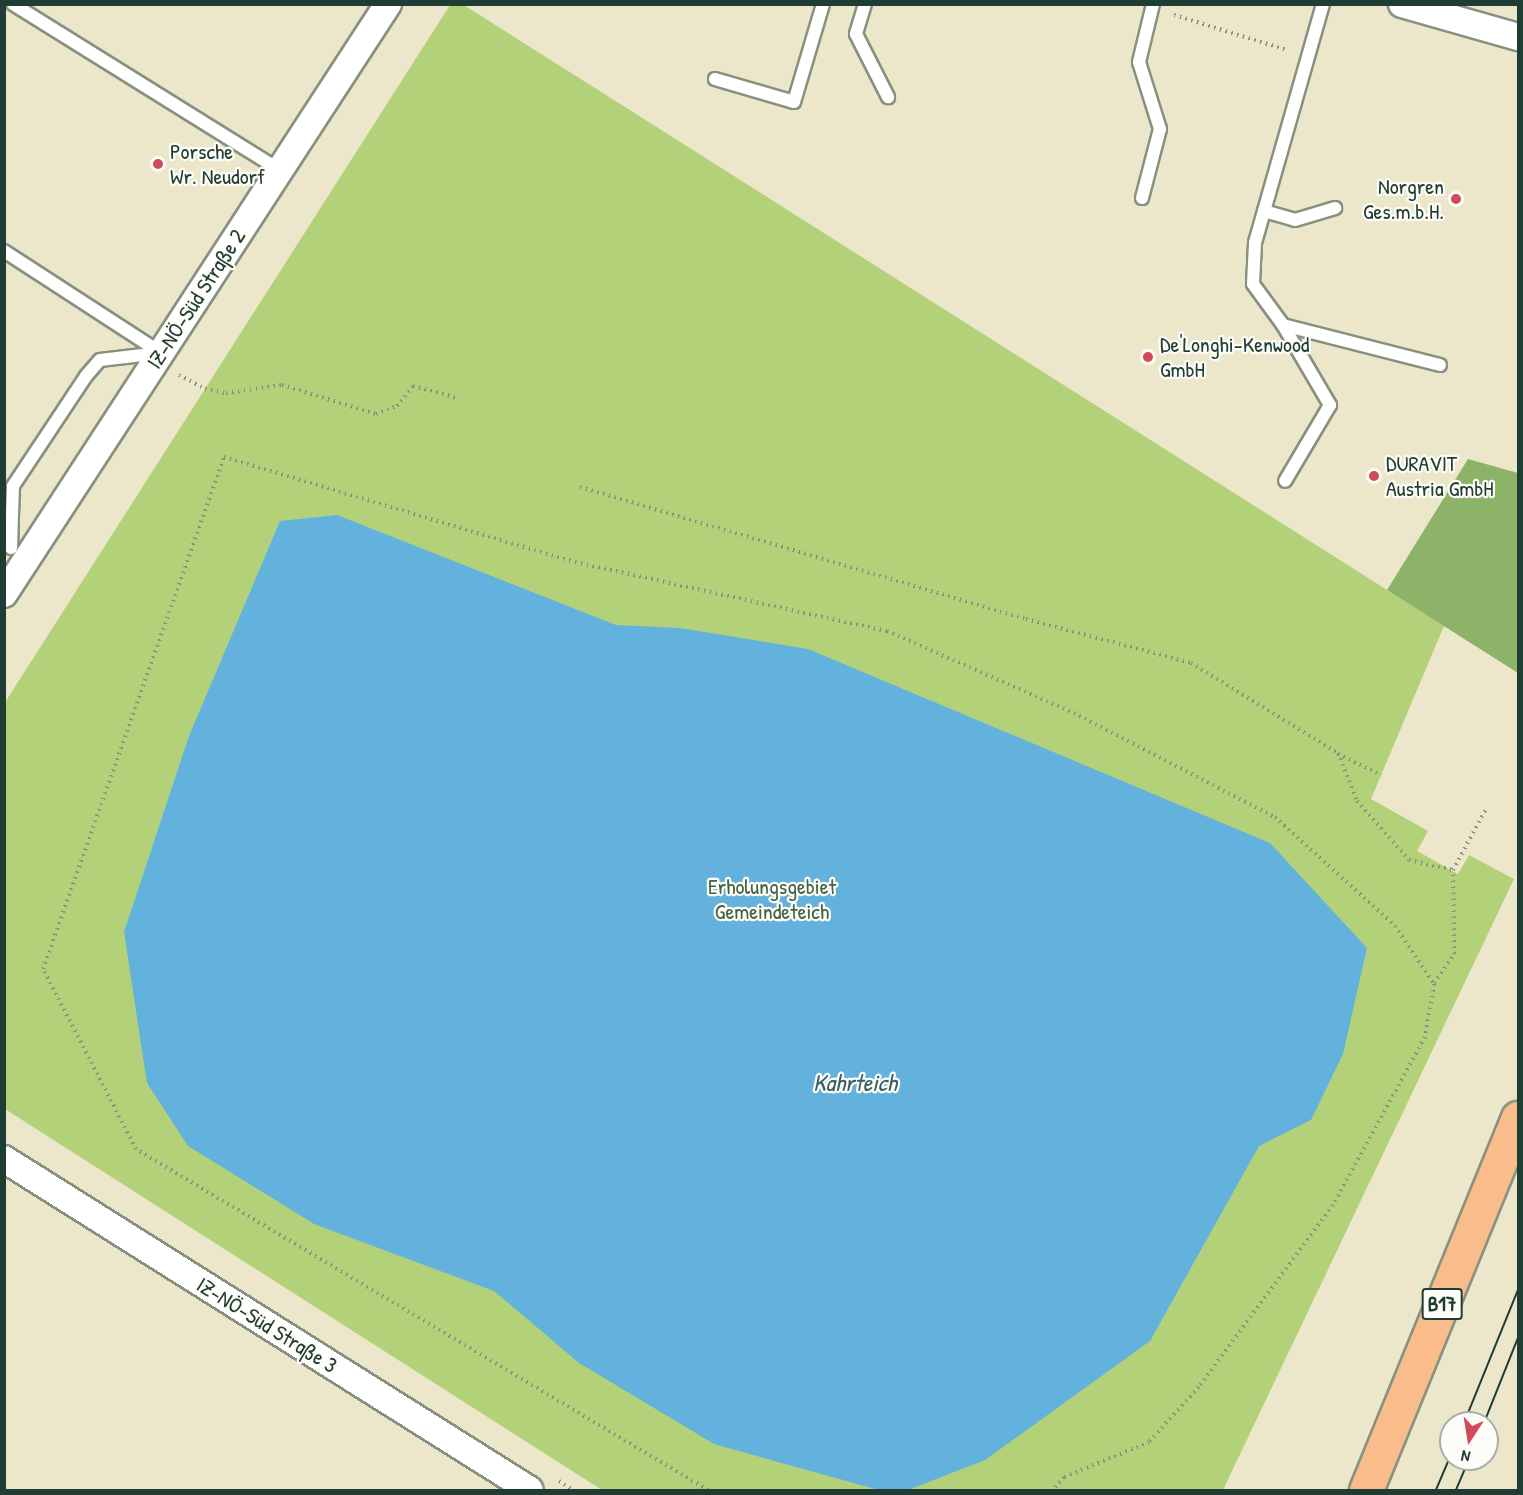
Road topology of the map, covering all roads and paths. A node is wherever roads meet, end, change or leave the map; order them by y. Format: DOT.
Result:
graph roads {
  1 [pos="13,4"];
  2 [pos="388,4"];
  3 [pos="823,4"];
  4 [pos="865,4"];
  5 [pos="1323,4"];
  6 [pos="1402,4"];
  7 [pos="1153,7"];
  8 [pos="1518,37"];
  9 [pos="1308,57"];
  10 [pos="715,79"];
  11 [pos="888,97"];
  12 [pos="280,170"];
  13 [pos="1142,198"];
  14 [pos="1335,208"];
  15 [pos="1263,211"];
  16 [pos="4,251"];
  17 [pos="1282,324"];
  18 [pos="158,357"];
  19 [pos="1440,365"];
  20 [pos="458,398"];
  21 [pos="1285,482"];
  22 [pos="580,487"];
  23 [pos="14,550"];
  24 [pos="4,594"];
  25 [pos="1338,753"];
  26 [pos="1381,775"];
  27 [pos="1486,809"];
  28 [pos="1453,870"];
  29 [pos="1434,984"];
  30 [pos="1518,1118"];
  31 [pos="4,1159"];
  32 [pos="530,1491"];
  33 [pos="708,1491"];
  34 [pos="1053,1491"];
  35 [pos="1366,1491"];
  1 -- 12 [label="lane"];
  2 -- 12 [label="street, IZ-NÖ-Süd Straße 2"];
  3 -- 10 [label="lane"];
  4 -- 11 [label="lane"];
  5 -- 9 [label="lane"];
  6 -- 8 [label="street"];
  7 -- 9 [label="path"];
  7 -- 13 [label="lane"];
  9 -- 15 [label="lane"];
  12 -- 18 [label="street, IZ-NÖ-Süd Straße 2"];
  14 -- 15 [label="lane"];
  15 -- 17 [label="lane"];
  16 -- 18 [label="lane"];
  17 -- 19 [label="lane"];
  17 -- 21 [label="lane"];
  18 -- 20 [label="path"];
  18 -- 23 [label="street, IZ-NÖ-Süd Straße 2"];
  18 -- 23 [label="lane"];
  22 -- 25 [label="path"];
  23 -- 24 [label="street, IZ-NÖ-Süd Straße 2"];
  25 -- 26 [label="path"];
  25 -- 28 [label="path"];
  27 -- 28 [label="path"];
  28 -- 29 [label="path"];
  29 -- 33 [label="path"];
  29 -- 34 [label="path"];
  30 -- 35 [label="main road, B17"];
  31 -- 32 [label="street, IZ-NÖ-Süd Straße 3"];
}
